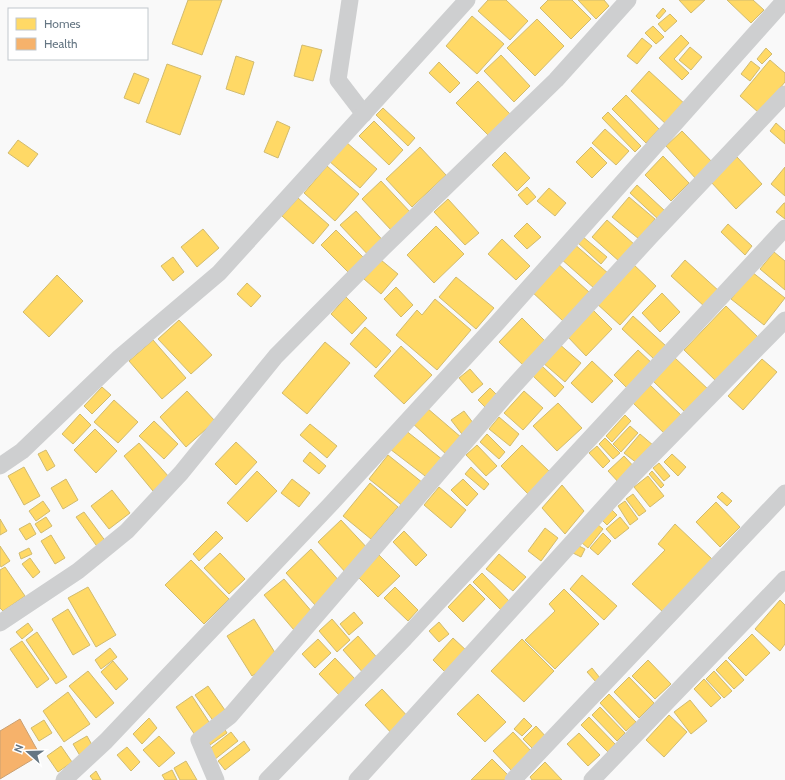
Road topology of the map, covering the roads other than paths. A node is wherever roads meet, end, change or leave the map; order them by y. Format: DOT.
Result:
graph roads {
  1 [pos="350,0"];
  2 [pos="467,0"];
  3 [pos="628,0"];
  4 [pos="785,0"];
  5 [pos="785,94"];
  6 [pos="364,114"];
  7 [pos="785,228"];
  8 [pos="785,320"];
  9 [pos="0,466"];
  10 [pos="785,493"];
  11 [pos="785,579"];
  12 [pos="0,623"];
  13 [pos="64,780"];
  14 [pos="216,780"];
  15 [pos="267,780"];
  16 [pos="357,780"];
  17 [pos="513,780"];
  18 [pos="592,780"];
  1 -- 6 [label="street"];
  2 -- 6 [label="street"];
  3 -- 12 [label="street"];
  4 -- 13 [label="street"];
  5 -- 14 [label="street"];
  6 -- 9 [label="street"];
  7 -- 15 [label="street"];
  8 -- 16 [label="street"];
  10 -- 17 [label="street"];
  11 -- 18 [label="street"];
}
